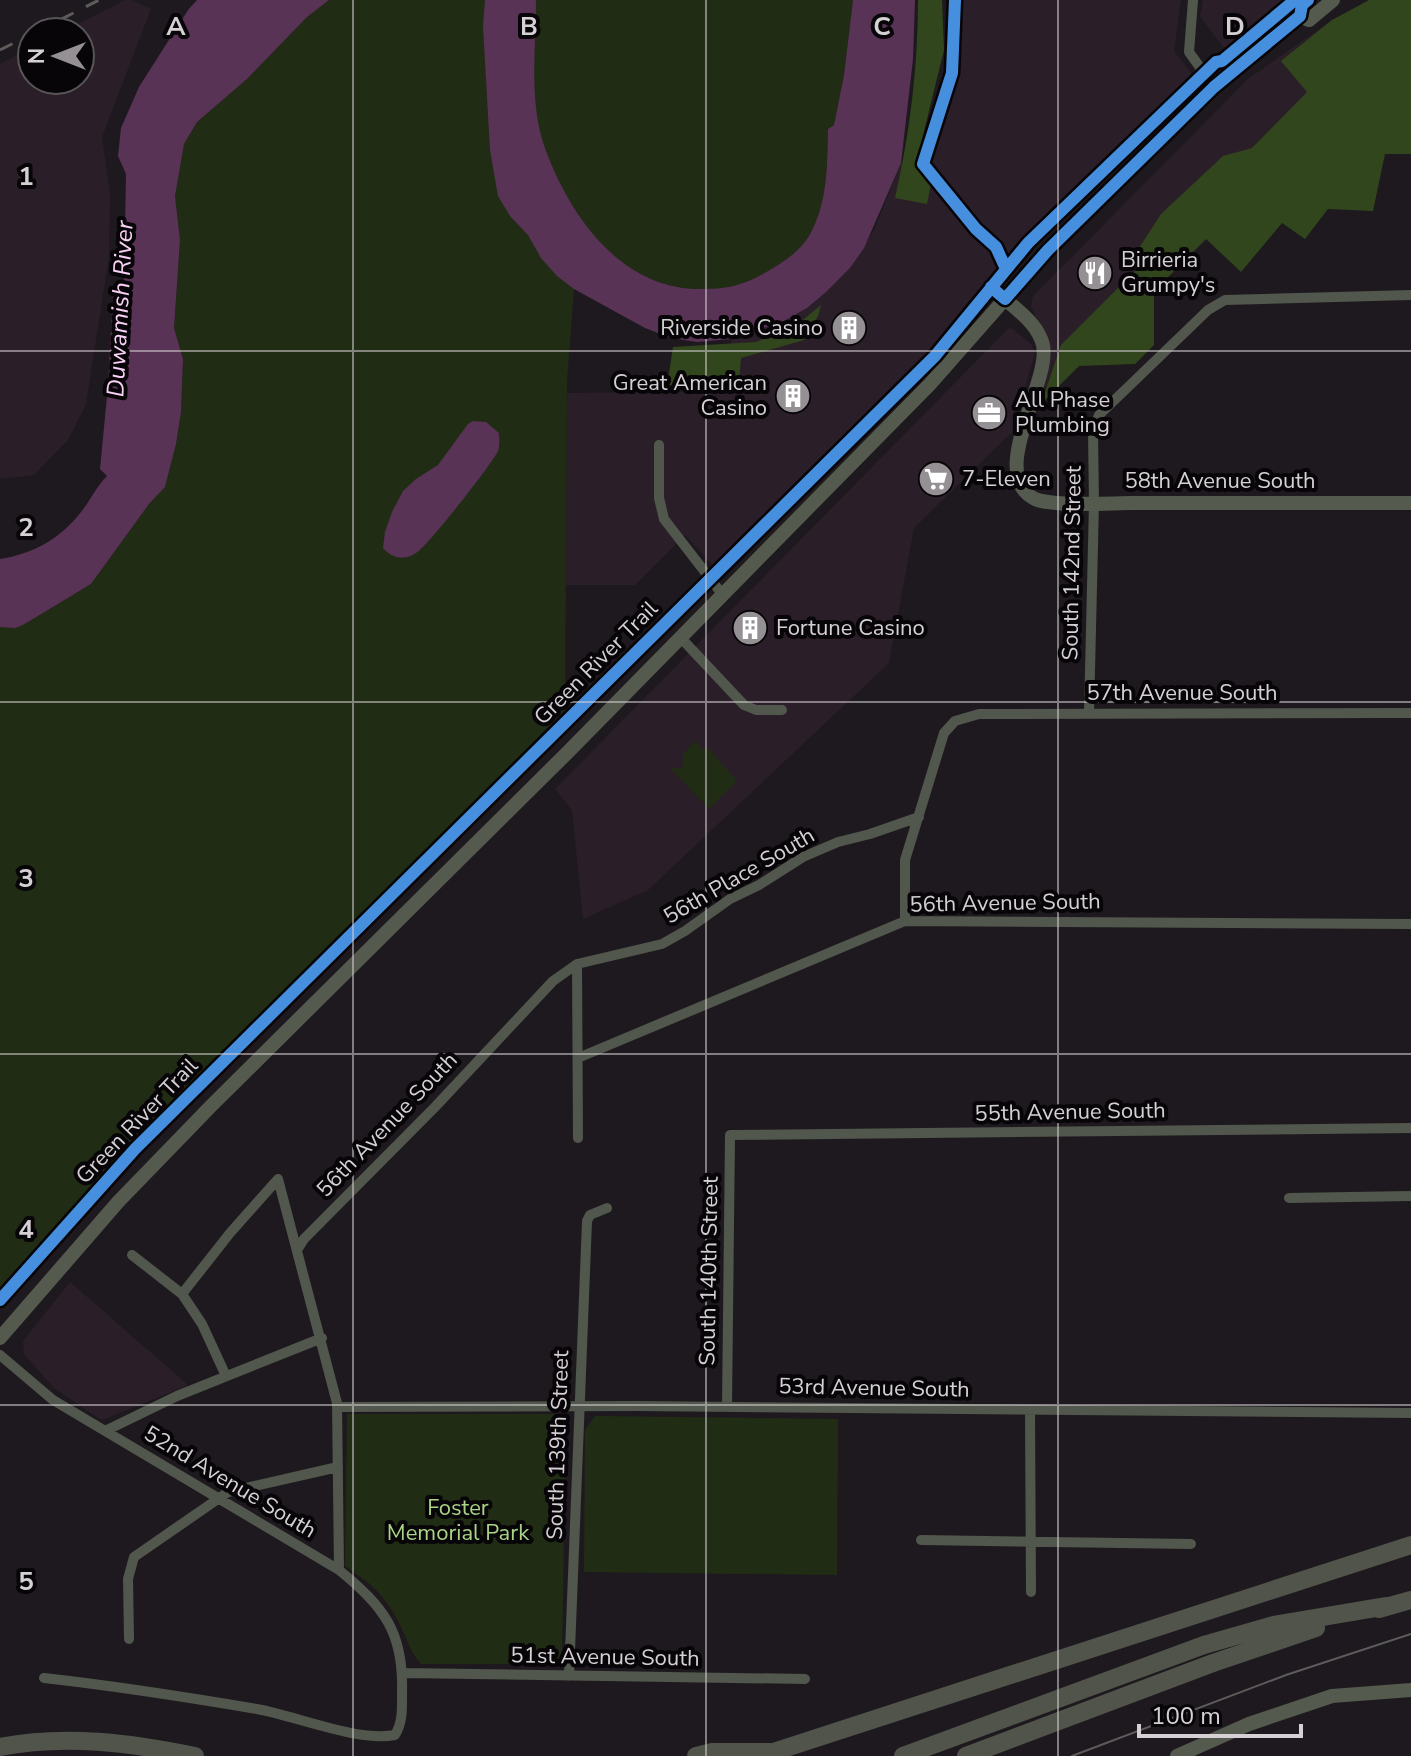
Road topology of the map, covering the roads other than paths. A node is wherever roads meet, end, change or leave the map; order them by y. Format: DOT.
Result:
graph roads {
  1 [pos="1193,0"];
  2 [pos="1308,0"];
  3 [pos="1333,0"];
  4 [pos="1300,16"];
  5 [pos="1214,87"];
  6 [pos="1411,295"];
  7 [pos="1005,299"];
  8 [pos="659,445"];
  9 [pos="1094,503"];
  10 [pos="1411,503"];
  11 [pos="722,594"];
  12 [pos="680,637"];
  13 [pos="782,710"];
  14 [pos="1089,713"];
  15 [pos="1411,713"];
  16 [pos="919,817"];
  17 [pos="905,921"];
  18 [pos="1411,924"];
  19 [pos="577,964"];
  20 [pos="578,1058"];
  21 [pos="1411,1128"];
  22 [pos="730,1135"];
  23 [pos="578,1138"];
  24 [pos="1411,1196"];
  25 [pos="1289,1198"];
  26 [pos="607,1208"];
  27 [pos="297,1250"];
  28 [pos="132,1255"];
  29 [pos="182,1294"];
  30 [pos="0,1338"];
  31 [pos="322,1338"];
  32 [pos="0,1355"];
  33 [pos="226,1376"];
  34 [pos="578,1405"];
  35 [pos="338,1407"];
  36 [pos="727,1407"];
  37 [pos="1030,1410"];
  38 [pos="1411,1413"];
  39 [pos="105,1431"];
  40 [pos="338,1467"];
  41 [pos="216,1499"];
  42 [pos="921,1540"];
  43 [pos="1031,1542"];
  44 [pos="1191,1544"];
  45 [pos="1411,1545"];
  46 [pos="339,1570"];
  47 [pos="1031,1592"];
  48 [pos="1411,1600"];
  49 [pos="1387,1606"];
  50 [pos="129,1639"];
  51 [pos="403,1673"];
  52 [pos="569,1676"];
  53 [pos="44,1678"];
  54 [pos="805,1679"];
  55 [pos="1411,1690"];
  56 [pos="3,1747"];
  57 [pos="766,1754"];
  58 [pos="195,1756"];
  59 [pos="696,1756"];
  60 [pos="903,1756"];
  61 [pos="966,1756"];
  62 [pos="1177,1756"];
  1 -- 5 [label="street"];
  2 -- 4 [label="main road"];
  3 -- 4 [label="main road"];
  4 -- 5 [label="main road"];
  5 -- 7 [label="main road"];
  6 -- 9 [label="street, South 142nd Street"];
  7 -- 9 [label="main road, 58th Avenue South"];
  7 -- 11 [label="main road"];
  8 -- 11 [label="street"];
  9 -- 10 [label="main road, 58th Avenue South"];
  9 -- 14 [label="street, South 142nd Street"];
  11 -- 12 [label="main road"];
  12 -- 13 [label="street"];
  12 -- 30 [label="main road"];
  14 -- 15 [label="street, 57th Avenue South"];
  14 -- 16 [label="street, 57th Avenue South"];
  16 -- 17 [label="street"];
  16 -- 19 [label="street, 56th Place South"];
  17 -- 18 [label="street, 56th Avenue South"];
  17 -- 20 [label="street, 56th Avenue South"];
  19 -- 20 [label="street"];
  19 -- 27 [label="street, 56th Avenue South"];
  20 -- 23 [label="street"];
  21 -- 22 [label="street, 55th Avenue South"];
  22 -- 36 [label="street, South 140th Street"];
  24 -- 25 [label="street"];
  26 -- 34 [label="street, South 139th Street"];
  27 -- 29 [label="street"];
  27 -- 31 [label="street"];
  28 -- 29 [label="street"];
  29 -- 33 [label="street"];
  31 -- 33 [label="street"];
  31 -- 35 [label="street"];
  32 -- 39 [label="street, 52nd Avenue South"];
  33 -- 39 [label="street"];
  34 -- 35 [label="street, 53rd Avenue South"];
  34 -- 36 [label="street, 53rd Avenue South"];
  34 -- 52 [label="street, South 139th Street"];
  35 -- 40 [label="street"];
  36 -- 37 [label="street, 53rd Avenue South"];
  37 -- 38 [label="street, 53rd Avenue South"];
  37 -- 43 [label="street"];
  39 -- 41 [label="street, 52nd Avenue South"];
  40 -- 41 [label="street"];
  40 -- 46 [label="street"];
  41 -- 46 [label="street, 52nd Avenue South"];
  41 -- 50 [label="street"];
  42 -- 43 [label="street"];
  43 -- 44 [label="street"];
  43 -- 47 [label="street"];
  45 -- 57 [label="highway"];
  46 -- 51 [label="street, 52nd Avenue South"];
  48 -- 49 [label="highway"];
  49 -- 60 [label="highway"];
  49 -- 61 [label="highway"];
  51 -- 52 [label="street, 51st Avenue South"];
  51 -- 53 [label="street, 52nd Avenue South"];
  52 -- 54 [label="street, 51st Avenue South"];
  55 -- 62 [label="main road"];
  56 -- 58 [label="highway"];
  57 -- 59 [label="highway"];
}
